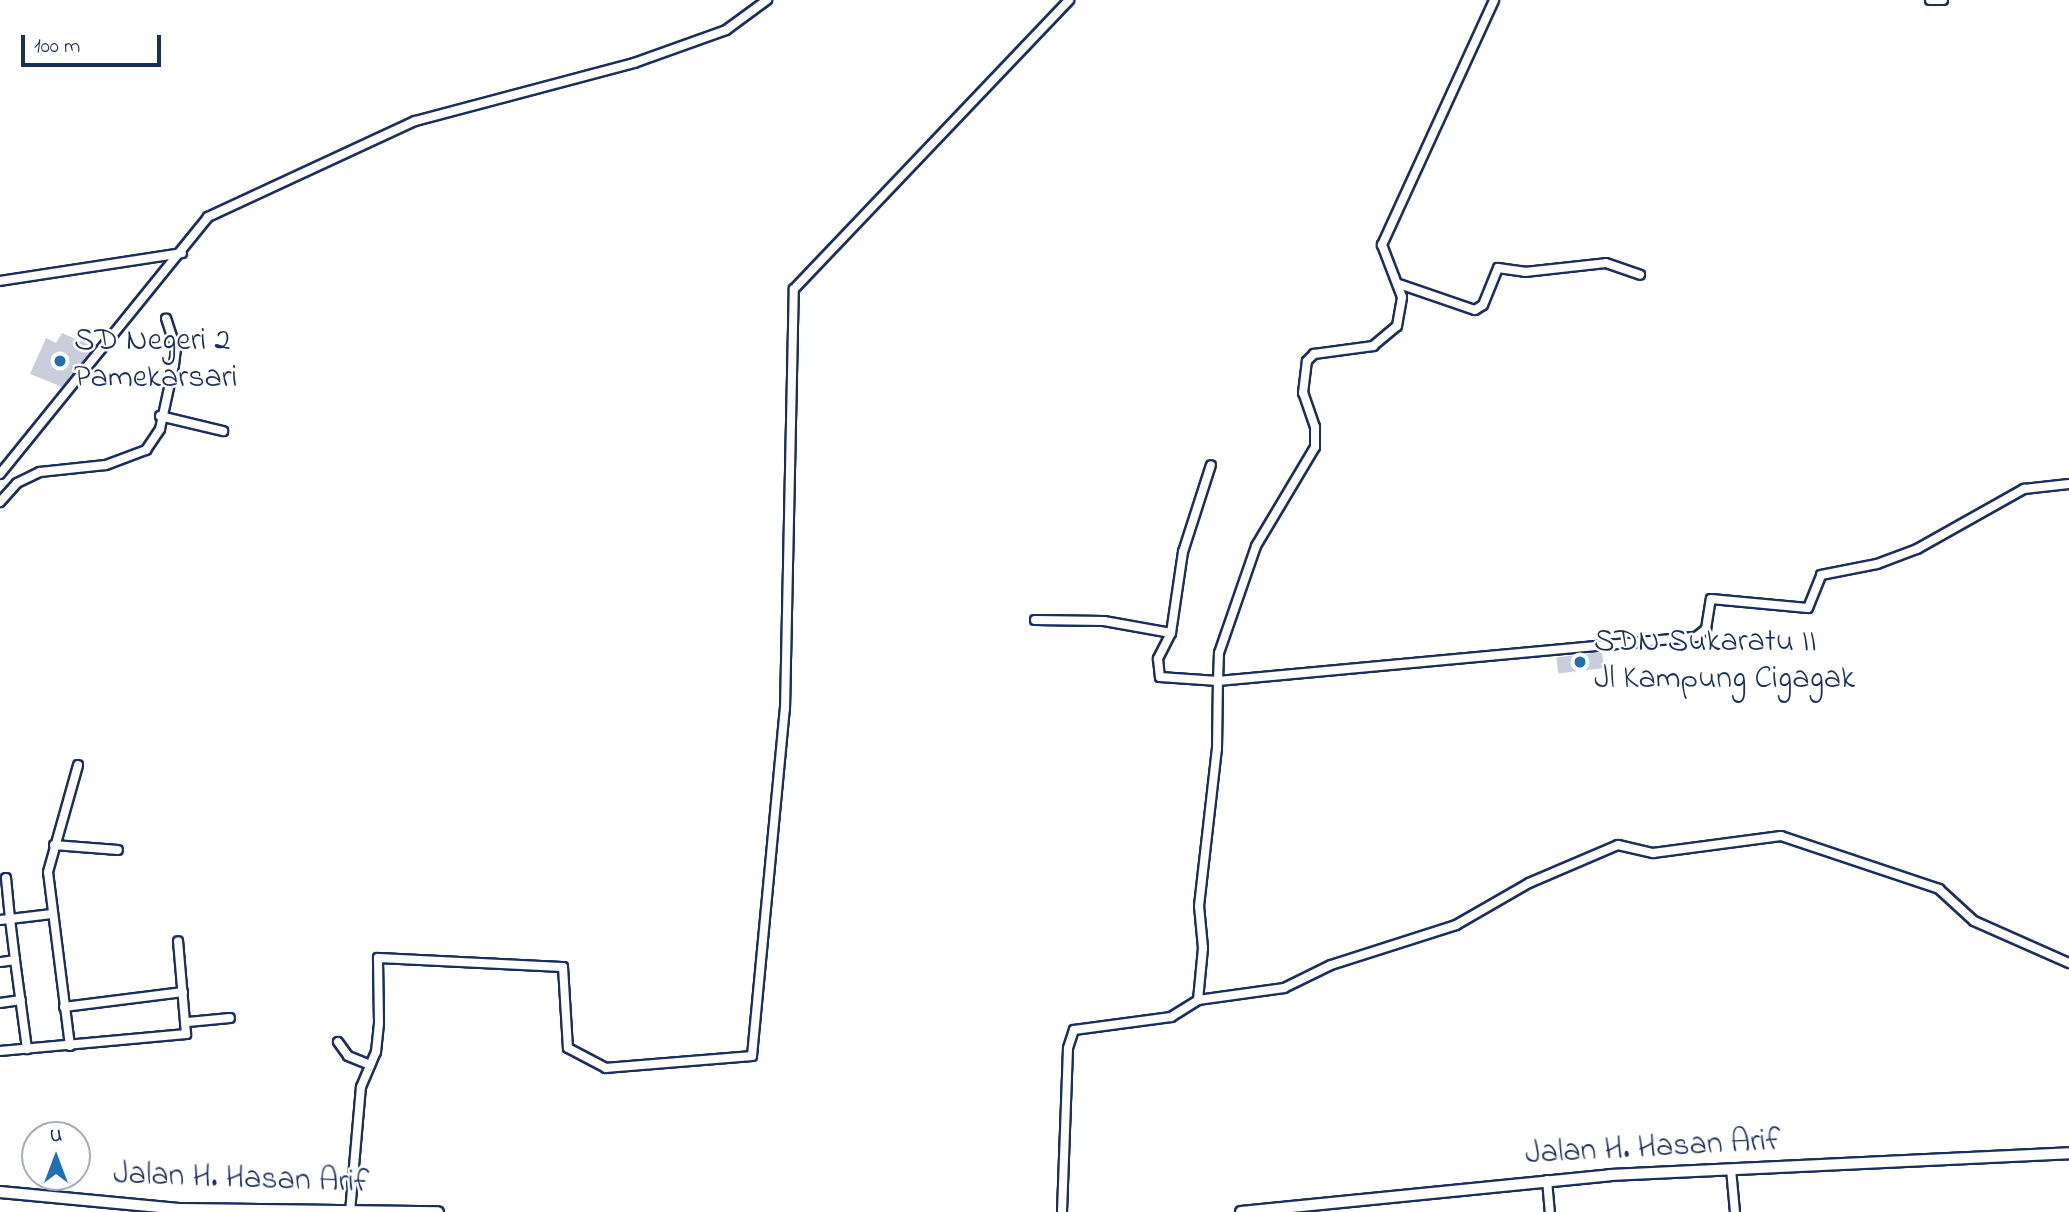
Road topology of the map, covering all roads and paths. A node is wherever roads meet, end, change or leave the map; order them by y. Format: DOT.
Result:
graph roads {
  1 [pos="767,0"];
  2 [pos="1069,0"];
  3 [pos="1494,0"];
  4 [pos="1930,0"];
  5 [pos="1943,0"];
  6 [pos="182,253"];
  7 [pos="1640,275"];
  8 [pos="0,281"];
  9 [pos="1399,284"];
  10 [pos="166,319"];
  11 [pos="160,416"];
  12 [pos="223,430"];
  13 [pos="1211,466"];
  14 [pos="0,474"];
  15 [pos="2069,484"];
  16 [pos="0,502"];
  17 [pos="1035,620"];
  18 [pos="1171,634"];
  19 [pos="1218,681"];
  20 [pos="78,765"];
  21 [pos="54,845"];
  22 [pos="118,850"];
  23 [pos="6,878"];
  24 [pos="52,914"];
  25 [pos="10,919"];
  26 [pos="0,920"];
  27 [pos="178,941"];
  28 [pos="15,960"];
  29 [pos="0,962"];
  30 [pos="2069,962"];
  31 [pos="183,992"];
  32 [pos="20,1000"];
  33 [pos="1198,1000"];
  34 [pos="0,1003"];
  35 [pos="64,1007"];
  36 [pos="230,1018"];
  37 [pos="188,1022"];
  38 [pos="338,1042"];
  39 [pos="70,1046"];
  40 [pos="27,1049"];
  41 [pos="0,1051"];
  42 [pos="370,1065"];
  43 [pos="2069,1153"];
  44 [pos="1731,1169"];
  45 [pos="1547,1180"];
  46 [pos="0,1192"];
  47 [pos="348,1210"];
  48 [pos="181,1211"];
  49 [pos="438,1212"];
  50 [pos="1062,1212"];
  51 [pos="1241,1212"];
  52 [pos="1550,1212"];
  53 [pos="1735,1212"];
  1 -- 6 [label="street"];
  2 -- 42 [label="street"];
  3 -- 9 [label="street"];
  4 -- 5 [label="street"];
  6 -- 8 [label="street"];
  6 -- 14 [label="street"];
  7 -- 9 [label="street"];
  9 -- 19 [label="street"];
  10 -- 11 [label="street"];
  11 -- 12 [label="street"];
  11 -- 16 [label="street"];
  13 -- 18 [label="street"];
  15 -- 19 [label="street"];
  17 -- 18 [label="street"];
  18 -- 19 [label="street"];
  19 -- 33 [label="street"];
  20 -- 21 [label="street"];
  21 -- 22 [label="street"];
  21 -- 24 [label="street"];
  23 -- 25 [label="street"];
  24 -- 25 [label="street"];
  24 -- 35 [label="street"];
  25 -- 26 [label="street"];
  25 -- 28 [label="street"];
  27 -- 31 [label="street"];
  28 -- 29 [label="street"];
  28 -- 32 [label="street"];
  30 -- 33 [label="street"];
  31 -- 35 [label="street"];
  31 -- 37 [label="street"];
  32 -- 34 [label="street"];
  32 -- 40 [label="street"];
  33 -- 50 [label="street"];
  35 -- 39 [label="street"];
  36 -- 37 [label="street"];
  37 -- 39 [label="street"];
  38 -- 42 [label="street"];
  39 -- 40 [label="street"];
  40 -- 41 [label="street"];
  42 -- 47 [label="street"];
  43 -- 44 [label="main road, Jalan H. Hasan Arif"];
  44 -- 45 [label="main road, Jalan H. Hasan Arif"];
  44 -- 53 [label="street"];
  45 -- 51 [label="main road, Jalan H. Hasan Arif"];
  45 -- 52 [label="street"];
  46 -- 48 [label="main road, Jalan H. Hasan Arif"];
  47 -- 48 [label="main road, Jalan H. Hasan Arif"];
  47 -- 49 [label="main road, Jalan H. Hasan Arif"];
}
